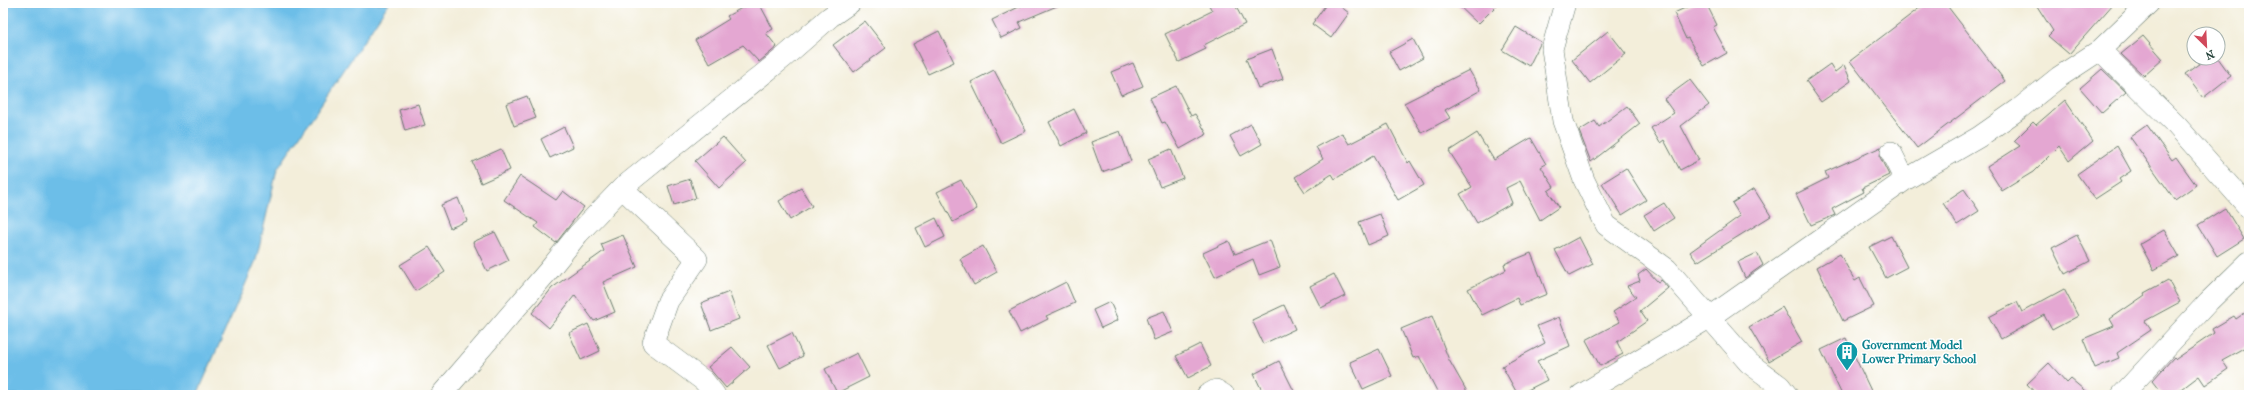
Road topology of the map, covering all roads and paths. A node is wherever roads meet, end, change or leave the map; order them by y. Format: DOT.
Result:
graph roads {
  1 [pos="850,3"];
  2 [pos="1565,3"];
  3 [pos="2149,3"];
  4 [pos="2100,50"];
  5 [pos="1891,152"];
  6 [pos="1905,180"];
  7 [pos="622,188"];
  8 [pos="2249,208"];
  9 [pos="2246,270"];
  10 [pos="1710,317"];
  11 [pos="441,395"];
  12 [pos="715,395"];
  13 [pos="1207,395"];
  14 [pos="1224,395"];
  15 [pos="1581,395"];
  16 [pos="1787,395"];
  17 [pos="2122,395"];
  1 -- 7 [label="street"];
  2 -- 10 [label="street"];
  3 -- 4 [label="street"];
  4 -- 6 [label="street"];
  4 -- 8 [label="street"];
  5 -- 6 [label="street"];
  6 -- 10 [label="street"];
  7 -- 11 [label="street"];
  7 -- 12 [label="street"];
  9 -- 17 [label="street"];
  10 -- 15 [label="street"];
  10 -- 16 [label="street"];
  13 -- 14 [label="street"];
}
